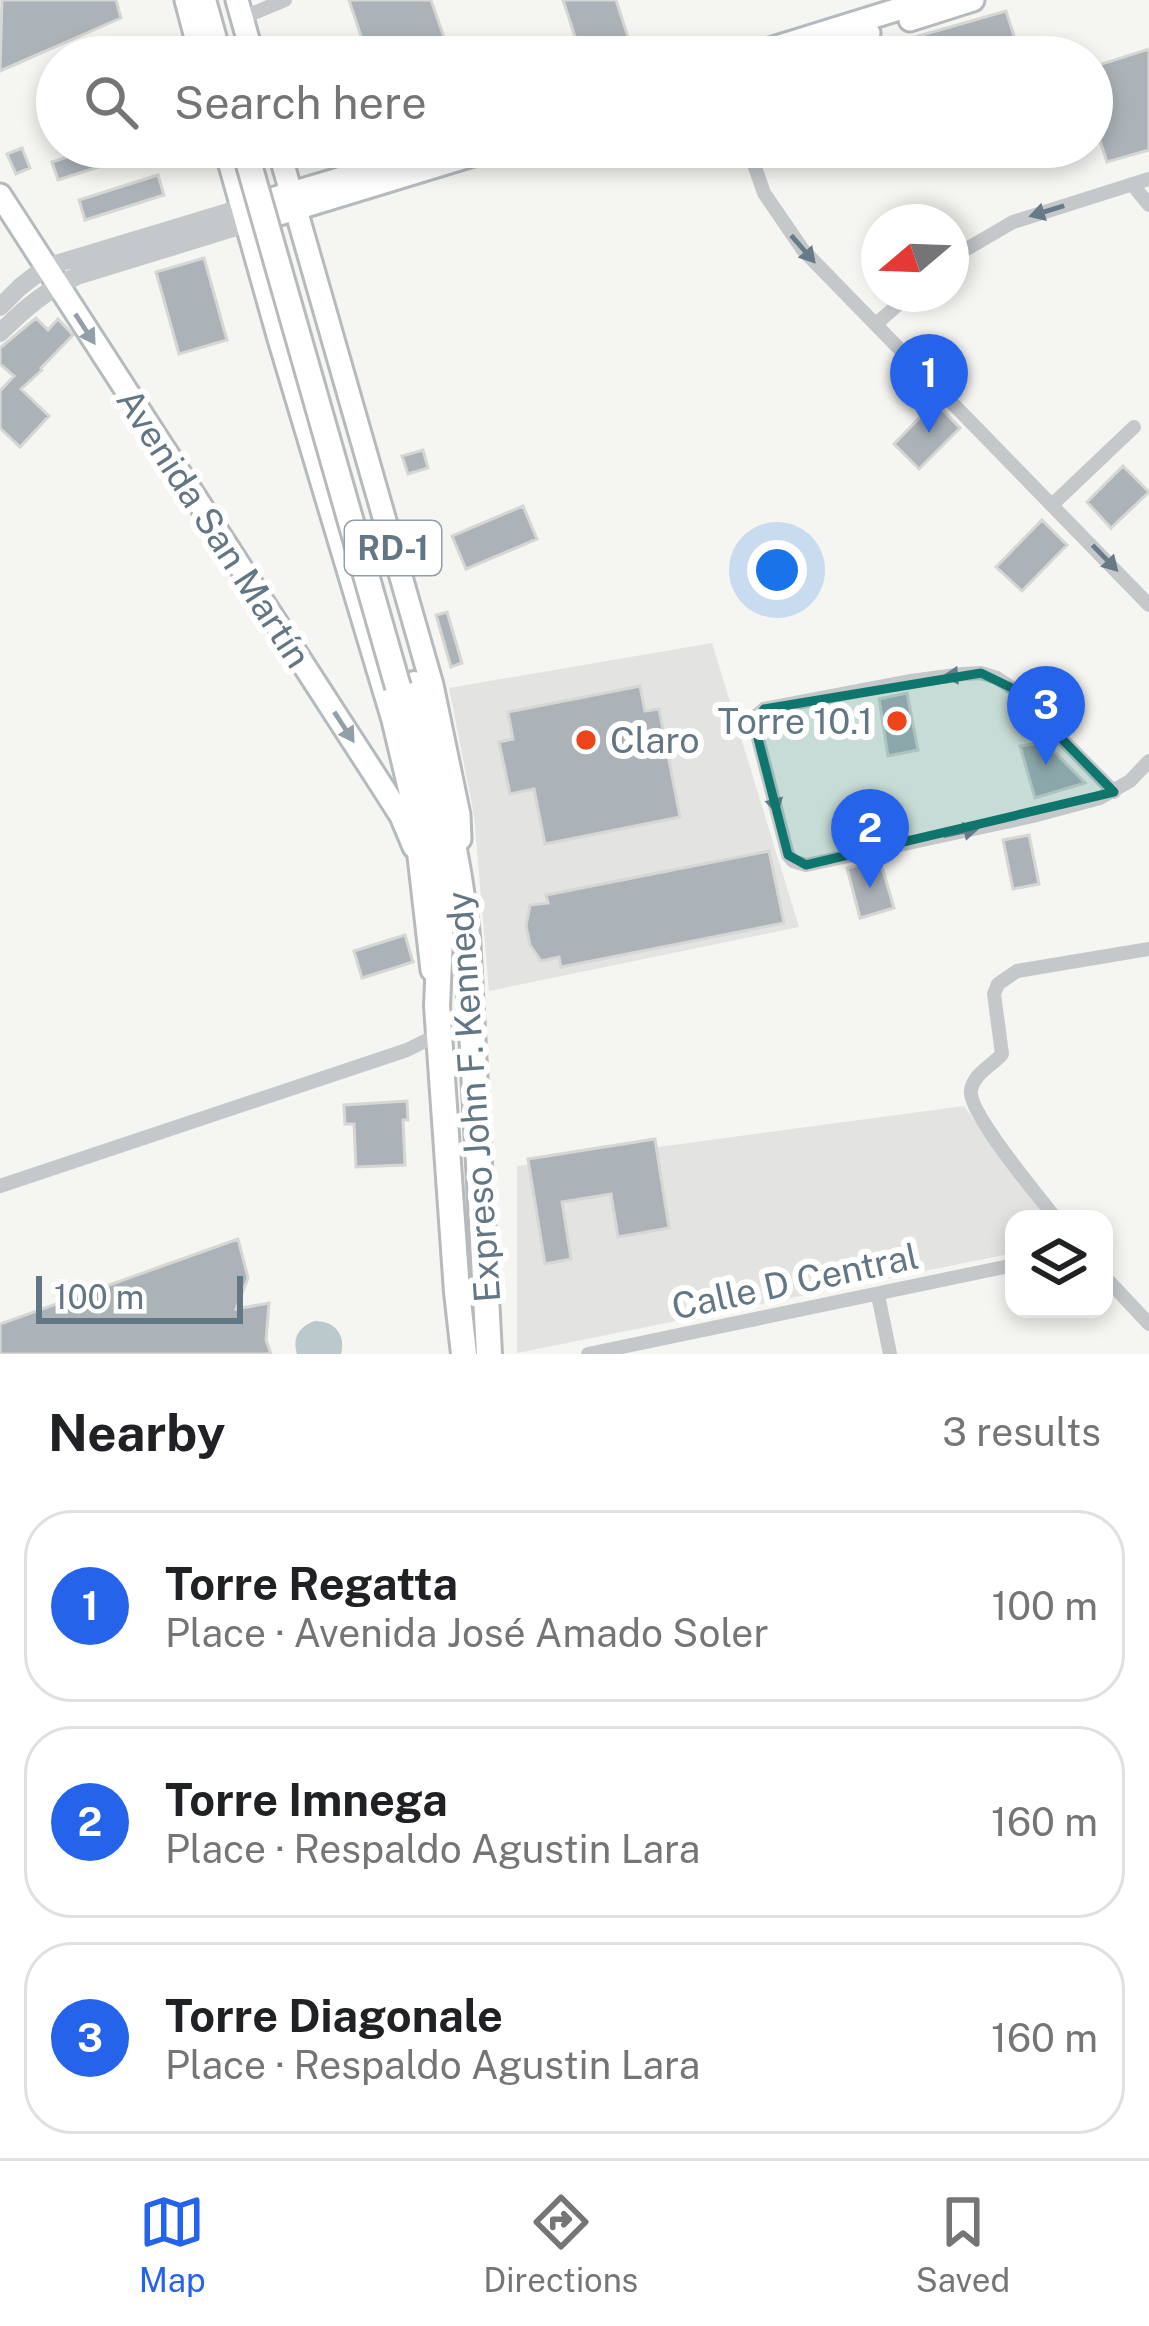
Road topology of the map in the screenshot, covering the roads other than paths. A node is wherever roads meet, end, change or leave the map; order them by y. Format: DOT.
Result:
graph roads {
  1 [pos="185,0"];
  2 [pos="202,0"];
  3 [pos="220,0"];
  4 [pos="286,0"];
  5 [pos="928,0"];
  6 [pos="973,0"];
  7 [pos="239,9"];
  8 [pos="195,36"];
  9 [pos="213,36"];
  10 [pos="238,36"];
  11 [pos="812,36"];
  12 [pos="861,36"];
  13 [pos="231,168"];
  14 [pos="246,168"];
  15 [pos="266,168"];
  16 [pos="282,168"];
  17 [pos="386,168"];
  18 [pos="419,168"];
  19 [pos="755,168"];
  20 [pos="1149,179"];
  21 [pos="1132,184"];
  22 [pos="0,195"];
  23 [pos="293,201"];
  24 [pos="1149,205"];
  25 [pos="244,216"];
  26 [pos="969,248"];
  27 [pos="51,276"];
  28 [pos="0,307"];
  29 [pos="890,312"];
  30 [pos="876,324"];
  31 [pos="0,333"];
  32 [pos="338,350"];
  33 [pos="289,366"];
  34 [pos="1134,427"];
  35 [pos="1053,504"];
  36 [pos="1149,605"];
  37 [pos="406,686"];
  38 [pos="1149,761"];
  39 [pos="1114,792"];
  40 [pos="422,864"];
  41 [pos="462,893"];
  42 [pos="1149,949"];
  43 [pos="437,1006"];
  44 [pos="439,1034"];
  45 [pos="0,1186"];
  46 [pos="1049,1210"];
  47 [pos="1005,1267"];
  48 [pos="1113,1286"];
  49 [pos="878,1295"];
  50 [pos="1149,1324"];
  51 [pos="460,1354"];
  52 [pos="489,1354"];
  53 [pos="588,1354"];
  54 [pos="890,1354"];
  1 -- 8 [label="main road"];
  2 -- 9 [label="highway"];
  3 -- 10 [label="highway"];
  4 -- 7 [label="street"];
  5 -- 11 [label="main road"];
  6 -- 12 [label="main road"];
  13 -- 25 [label="main road, RD-1"];
  14 -- 37 [label="highway, Expreso John F. Kennedy / RD-1, bridge"];
  15 -- 37 [label="highway, Expreso John F. Kennedy / RD-1"];
  16 -- 23 [label="main road, RD-1"];
  17 -- 23 [label="main road"];
  18 -- 23 [label="main road"];
  19 -- 30 [label="street, one-way"];
  20 -- 21 [label="street"];
  21 -- 24 [label="street"];
  21 -- 26 [label="street, one-way"];
  22 -- 27 [label="main road, Avenida San Martín"];
  23 -- 25 [label="main road"];
  23 -- 32 [label="main road, RD-1"];
  25 -- 27 [label="street"];
  25 -- 33 [label="main road, RD-1"];
  27 -- 28 [label="street"];
  27 -- 31 [label="street"];
  27 -- 40 [label="main road, Avenida San Martín, one-way"];
  29 -- 30 [label="street"];
  30 -- 35 [label="street"];
  32 -- 33 [label="main road"];
  32 -- 41 [label="main road, RD-1"];
  33 -- 40 [label="main road, RD-1"];
  34 -- 35 [label="street"];
  35 -- 36 [label="street, one-way"];
  37 -- 41 [label="highway, Expreso John F. Kennedy / RD-1"];
  37 -- 43 [label="highway, Expreso John F. Kennedy / RD-1"];
  38 -- 39 [label="street"];
  39 -- 39 [label="street, one-way"];
  40 -- 43 [label="main road, RD-1"];
  41 -- 52 [label="highway, Expreso John F. Kennedy / RD-1"];
  42 -- 46 [label="street"];
  43 -- 44 [label="highway, Expreso John F. Kennedy / RD-1"];
  44 -- 45 [label="street"];
  44 -- 51 [label="highway, Expreso John F. Kennedy / RD-1"];
  47 -- 49 [label="street, Calle D Central"];
  48 -- 50 [label="street"];
  49 -- 53 [label="street, Calle D Central"];
  49 -- 54 [label="street"];
}
